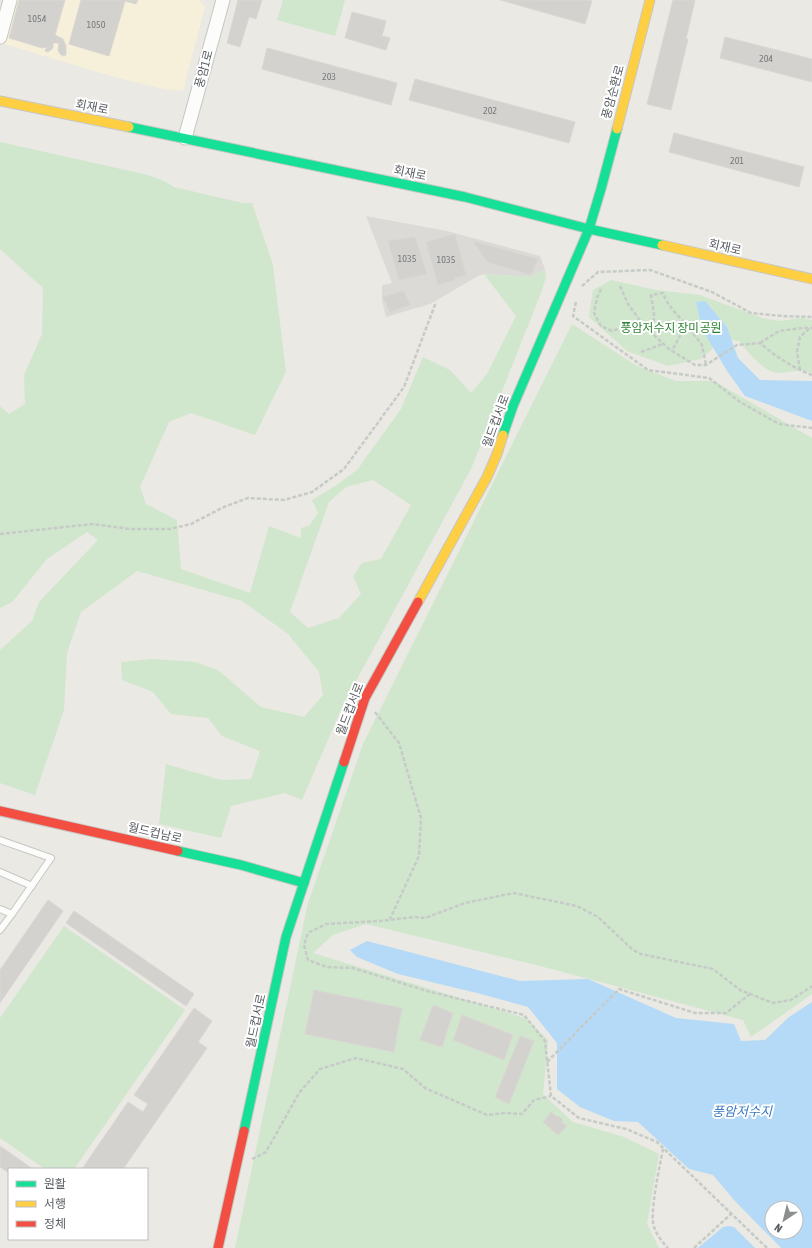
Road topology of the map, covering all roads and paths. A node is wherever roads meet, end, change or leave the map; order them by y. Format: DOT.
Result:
graph roads {
  1 [pos="10,0"];
  2 [pos="223,0"];
  3 [pos="650,0"];
  4 [pos="0,37"];
  5 [pos="0,101"];
  6 [pos="185,138"];
  7 [pos="601,189"];
  8 [pos="589,229"];
  9 [pos="812,279"];
  10 [pos="620,286"];
  11 [pos="579,288"];
  12 [pos="601,289"];
  13 [pos="578,295"];
  14 [pos="436,302"];
  15 [pos="812,317"];
  16 [pos="641,322"];
  17 [pos="686,324"];
  18 [pos="811,328"];
  19 [pos="653,334"];
  20 [pos="760,343"];
  21 [pos="663,344"];
  22 [pos="672,351"];
  23 [pos="640,352"];
  24 [pos="706,365"];
  25 [pos="800,370"];
  26 [pos="812,375"];
  27 [pos="812,428"];
  28 [pos="0,534"];
  29 [pos="365,698"];
  30 [pos="0,811"];
  31 [pos="0,840"];
  32 [pos="0,872"];
  33 [pos="304,883"];
  34 [pos="32,886"];
  35 [pos="0,909"];
  36 [pos="12,914"];
  37 [pos="389,920"];
  38 [pos="0,930"];
  39 [pos="812,986"];
  40 [pos="750,994"];
  41 [pos="547,1062"];
  42 [pos="551,1096"];
  43 [pos="663,1148"];
  44 [pos="237,1166"];
  45 [pos="731,1214"];
  46 [pos="218,1248"];
  47 [pos="668,1248"];
  48 [pos="694,1248"];
  49 [pos="767,1248"];
  1 -- 4 [label="street"];
  2 -- 6 [label="street, 풍암1로"];
  3 -- 7 [label="street, 풍암순환로"];
  5 -- 6 [label="street, 회재로"];
  6 -- 8 [label="street, 회재로"];
  7 -- 8 [label="street, 월드컵서로"];
  8 -- 9 [label="street, 회재로"];
  8 -- 29 [label="street, 월드컵서로"];
  10 -- 16 [label="path"];
  11 -- 15 [label="path"];
  12 -- 16 [label="path"];
  13 -- 27 [label="path"];
  14 -- 28 [label="path"];
  16 -- 19 [label="path"];
  17 -- 19 [label="path"];
  17 -- 22 [label="path"];
  17 -- 24 [label="path"];
  18 -- 20 [label="path"];
  18 -- 25 [label="path"];
  19 -- 21 [label="path"];
  20 -- 24 [label="path"];
  20 -- 25 [label="path"];
  21 -- 22 [label="path"];
  21 -- 23 [label="path"];
  22 -- 24 [label="path"];
  25 -- 26 [label="path"];
  29 -- 33 [label="street, 월드컵서로"];
  29 -- 37 [label="path"];
  30 -- 33 [label="street, 월드컵남로"];
  31 -- 34 [label="lane"];
  32 -- 34 [label="lane"];
  33 -- 44 [label="street, 월드컵서로"];
  34 -- 36 [label="lane"];
  35 -- 36 [label="lane"];
  36 -- 38 [label="lane"];
  37 -- 40 [label="path"];
  37 -- 41 [label="path"];
  39 -- 40 [label="path"];
  40 -- 41 [label="path"];
  41 -- 42 [label="path"];
  42 -- 43 [label="path"];
  42 -- 44 [label="path"];
  43 -- 45 [label="path"];
  43 -- 47 [label="path"];
  44 -- 46 [label="street, 월드컵서로"];
  45 -- 48 [label="path"];
  45 -- 49 [label="path"];
}
